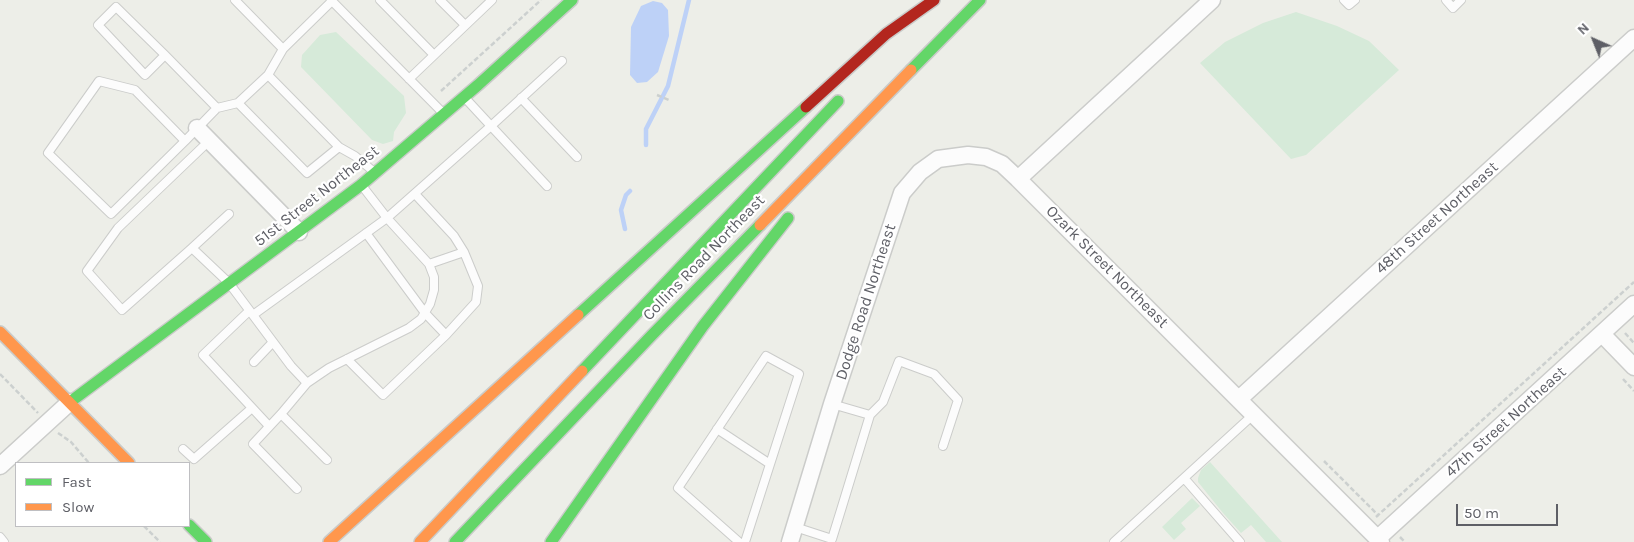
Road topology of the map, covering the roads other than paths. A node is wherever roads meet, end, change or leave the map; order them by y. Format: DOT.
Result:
graph roads {
  1 [pos="123,0"];
  2 [pos="235,0"];
  3 [pos="331,0"];
  4 [pos="380,0"];
  5 [pos="440,0"];
  6 [pos="492,0"];
  7 [pos="572,0"];
  8 [pos="935,0"];
  9 [pos="981,0"];
  10 [pos="1212,0"];
  11 [pos="1344,0"];
  12 [pos="1355,0"];
  13 [pos="1446,0"];
  14 [pos="1461,0"];
  15 [pos="116,7"];
  16 [pos="465,25"];
  17 [pos="1634,38"];
  18 [pos="898,39"];
  19 [pos="283,49"];
  20 [pos="164,55"];
  21 [pos="434,55"];
  22 [pos="562,62"];
  23 [pos="268,75"];
  24 [pos="409,79"];
  25 [pos="846,93"];
  26 [pos="464,97"];
  27 [pos="521,98"];
  28 [pos="238,102"];
  29 [pos="217,108"];
  30 [pos="444,114"];
  31 [pos="491,126"];
  32 [pos="197,128"];
  33 [pos="210,140"];
  34 [pos="185,141"];
  35 [pos="339,148"];
  36 [pos="577,157"];
  37 [pos="830,169"];
  38 [pos="375,173"];
  39 [pos="1018,179"];
  40 [pos="361,185"];
  41 [pos="546,186"];
  42 [pos="415,194"];
  43 [pos="793,212"];
  44 [pos="229,214"];
  45 [pos="388,218"];
  46 [pos="299,232"];
  47 [pos="366,234"];
  48 [pos="192,248"];
  49 [pos="464,252"];
  50 [pos="429,264"];
  51 [pos="228,283"];
  52 [pos="1634,304"];
  53 [pos="425,312"];
  54 [pos="251,313"];
  55 [pos="0,332"];
  56 [pos="1602,334"];
  57 [pos="446,335"];
  58 [pos="273,342"];
  59 [pos="347,359"];
  60 [pos="254,362"];
  61 [pos="1634,366"];
  62 [pos="307,383"];
  63 [pos="1239,399"];
  64 [pos="70,402"];
  65 [pos="832,404"];
  66 [pos="252,408"];
  67 [pos="281,414"];
  68 [pos="1254,414"];
  69 [pos="870,415"];
  70 [pos="269,426"];
  71 [pos="717,430"];
  72 [pos="943,446"];
  73 [pos="183,450"];
  74 [pos="327,460"];
  75 [pos="128,462"];
  76 [pos="770,464"];
  77 [pos="0,466"];
  78 [pos="1184,478"];
  79 [pos="297,489"];
  80 [pos="190,526"];
  81 [pos="792,534"];
  82 [pos="0,537"];
  83 [pos="1379,540"];
  84 [pos="4,542"];
  85 [pos="206,542"];
  86 [pos="329,542"];
  87 [pos="420,542"];
  88 [pos="455,542"];
  89 [pos="552,542"];
  90 [pos="739,542"];
  91 [pos="745,542"];
  92 [pos="1114,542"];
  93 [pos="1240,542"];
  1 -- 15 [label="lane"];
  2 -- 19 [label="lane"];
  3 -- 19 [label="lane"];
  3 -- 24 [label="lane"];
  4 -- 21 [label="lane"];
  5 -- 16 [label="lane"];
  6 -- 16 [label="lane"];
  7 -- 26 [label="main road, 51st Street Northeast"];
  8 -- 18 [label="main road"];
  8 -- 86 [label="main road"];
  9 -- 37 [label="main road"];
  9 -- 88 [label="main road, Collins Road Northeast"];
  10 -- 39 [label="street"];
  11 -- 12 [label="lane"];
  13 -- 14 [label="lane"];
  15 -- 20 [label="lane"];
  15 -- 20 [label="lane"];
  16 -- 21 [label="lane"];
  17 -- 63 [label="street, 48th Street Northeast"];
  19 -- 23 [label="lane"];
  20 -- 29 [label="lane"];
  21 -- 24 [label="lane"];
  22 -- 27 [label="lane"];
  23 -- 28 [label="lane"];
  23 -- 35 [label="lane"];
  24 -- 30 [label="lane"];
  25 -- 87 [label="main road, Collins Road Northeast"];
  26 -- 30 [label="main road, 51st Street Northeast"];
  26 -- 31 [label="lane"];
  27 -- 31 [label="lane"];
  27 -- 36 [label="lane"];
  28 -- 29 [label="lane"];
  28 -- 35 [label="lane"];
  29 -- 32 [label="lane"];
  30 -- 38 [label="main road, 51st Street Northeast"];
  31 -- 41 [label="lane"];
  31 -- 42 [label="lane"];
  32 -- 33 [label="street"];
  32 -- 34 [label="lane"];
  33 -- 46 [label="street"];
  33 -- 48 [label="lane"];
  34 -- 34 [label="lane"];
  35 -- 38 [label="lane"];
  38 -- 40 [label="main road, 51st Street Northeast"];
  39 -- 63 [label="street, Ozark Street Northeast"];
  39 -- 65 [label="street, Dodge Road Northeast"];
  40 -- 45 [label="lane"];
  40 -- 46 [label="main road, 51st Street Northeast"];
  42 -- 45 [label="lane"];
  42 -- 49 [label="lane"];
  43 -- 89 [label="main road"];
  44 -- 48 [label="lane"];
  45 -- 47 [label="lane"];
  45 -- 50 [label="lane"];
  46 -- 51 [label="main road, 51st Street Northeast"];
  47 -- 53 [label="lane"];
  47 -- 54 [label="lane"];
  48 -- 51 [label="lane"];
  49 -- 50 [label="lane"];
  49 -- 57 [label="lane"];
  50 -- 53 [label="lane"];
  51 -- 54 [label="lane"];
  51 -- 64 [label="main road, 51st Street Northeast"];
  52 -- 56 [label="street, 47th Street Northeast"];
  53 -- 57 [label="lane"];
  53 -- 59 [label="lane"];
  54 -- 58 [label="lane"];
  54 -- 66 [label="lane"];
  55 -- 64 [label="main road"];
  56 -- 61 [label="street"];
  56 -- 83 [label="street, 47th Street Northeast"];
  57 -- 59 [label="lane"];
  58 -- 60 [label="lane"];
  58 -- 62 [label="lane"];
  59 -- 62 [label="lane"];
  62 -- 67 [label="lane"];
  63 -- 68 [label="street, Ozark Street Northeast"];
  64 -- 75 [label="main road"];
  64 -- 77 [label="street"];
  65 -- 69 [label="lane"];
  65 -- 81 [label="street, Dodge Road Northeast"];
  66 -- 70 [label="lane"];
  66 -- 73 [label="lane"];
  67 -- 70 [label="lane"];
  67 -- 74 [label="lane"];
  68 -- 78 [label="lane"];
  68 -- 83 [label="street, Ozark Street Northeast"];
  69 -- 72 [label="lane"];
  69 -- 81 [label="lane"];
  70 -- 79 [label="lane"];
  71 -- 76 [label="lane"];
  71 -- 76 [label="lane"];
  71 -- 90 [label="lane"];
  76 -- 91 [label="lane"];
  78 -- 92 [label="lane"];
  78 -- 93 [label="lane"];
  80 -- 85 [label="main road"];
  82 -- 84 [label="lane"];
}
